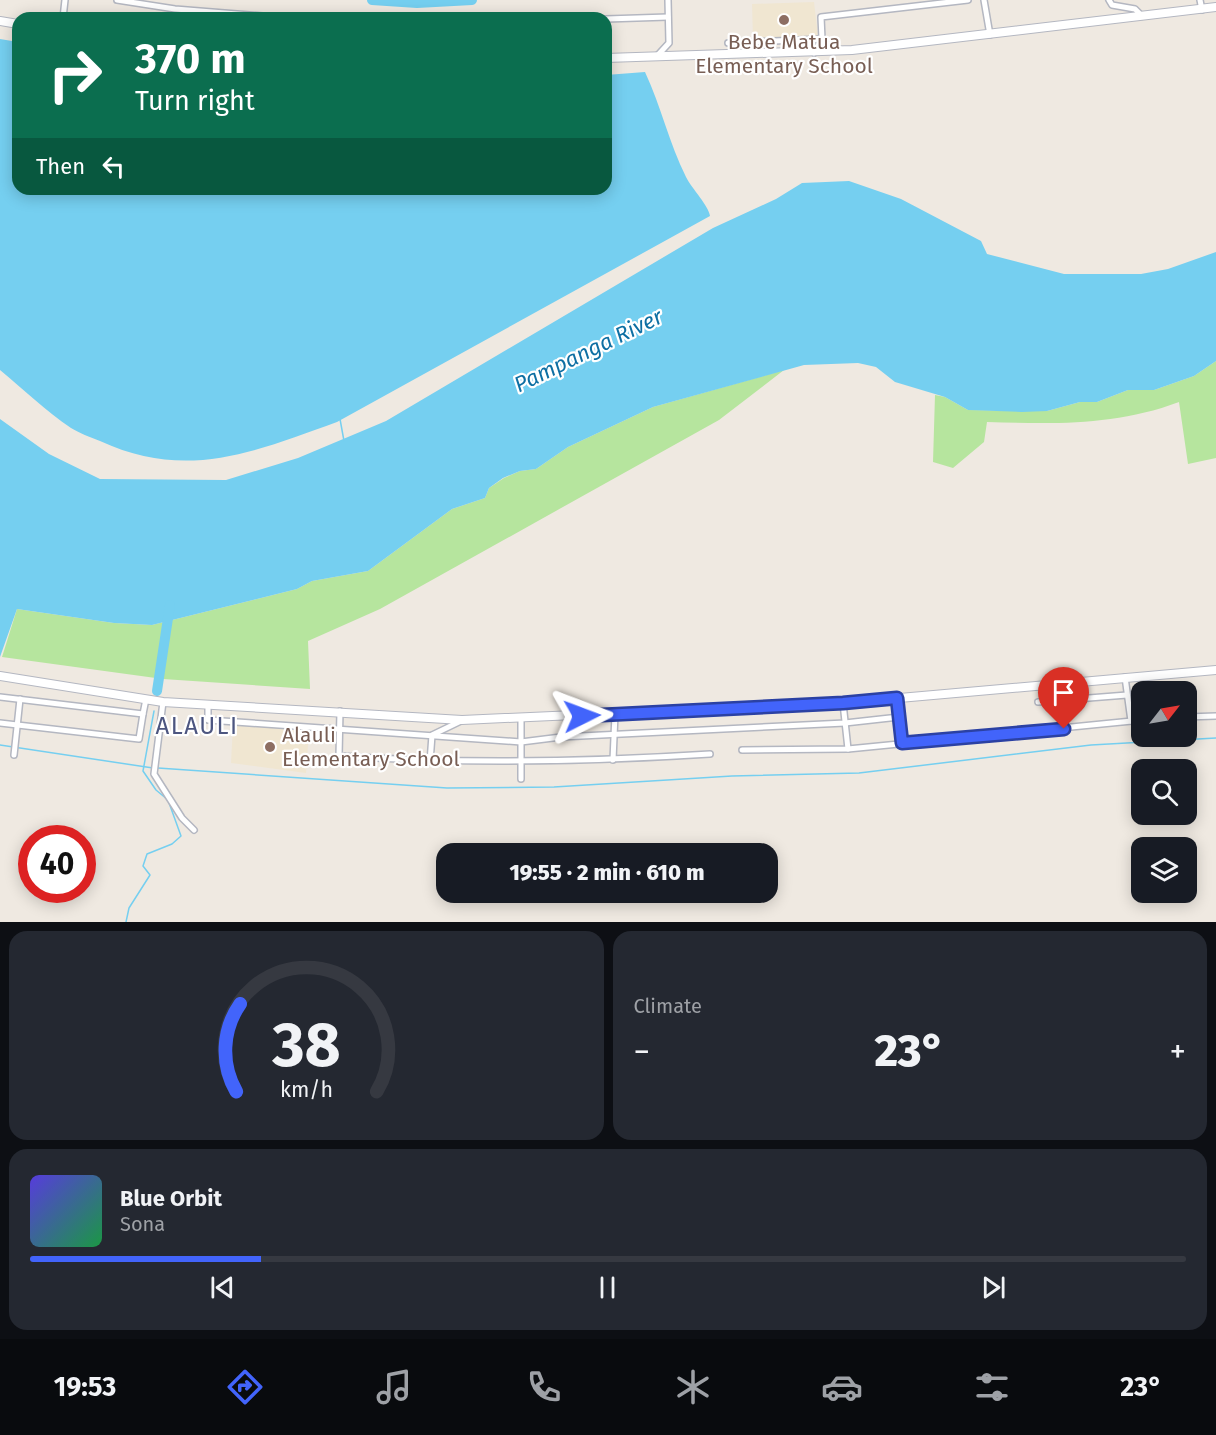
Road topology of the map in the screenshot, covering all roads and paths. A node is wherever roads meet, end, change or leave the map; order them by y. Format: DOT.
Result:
graph roads {
  1 [pos="117,0"];
  2 [pos="668,0"];
  3 [pos="968,0"];
  4 [pos="984,0"];
  5 [pos="1109,0"];
  6 [pos="1200,0"];
  7 [pos="1216,8"];
  8 [pos="175,9"];
  9 [pos="1202,10"];
  10 [pos="175,12"];
  11 [pos="209,12"];
  12 [pos="668,17"];
  13 [pos="1143,17"];
  14 [pos="612,19"];
  15 [pos="990,35"];
  16 [pos="822,39"];
  17 [pos="728,43"];
  18 [pos="814,53"];
  19 [pos="656,57"];
  20 [pos="612,58"];
  21 [pos="1216,670"];
  22 [pos="0,676"];
  23 [pos="1125,677"];
  24 [pos="1127,695"];
  25 [pos="0,697"];
  26 [pos="897,698"];
  27 [pos="20,699"];
  28 [pos="146,699"];
  29 [pos="163,702"];
  30 [pos="1038,702"];
  31 [pos="208,703"];
  32 [pos="843,703"];
  33 [pos="340,711"];
  34 [pos="143,714"];
  35 [pos="615,714"];
  36 [pos="1216,716"];
  37 [pos="899,717"];
  38 [pos="1197,717"];
  39 [pos="520,718"];
  40 [pos="462,720"];
  41 [pos="1131,721"];
  42 [pos="0,723"];
  43 [pos="845,723"];
  44 [pos="17,724"];
  45 [pos="340,729"];
  46 [pos="614,734"];
  47 [pos="432,735"];
  48 [pos="521,742"];
  49 [pos="902,743"];
  50 [pos="848,749"];
  51 [pos="742,750"];
  52 [pos="14,753"];
  53 [pos="710,754"];
  54 [pos="614,760"];
  55 [pos="429,762"];
  56 [pos="521,763"];
  57 [pos="521,779"];
  58 [pos="194,830"];
  1 -- 8 [label="street"];
  2 -- 12 [label="street"];
  3 -- 16 [label="street"];
  4 -- 15 [label="street"];
  5 -- 13 [label="street"];
  6 -- 9 [label="street"];
  7 -- 9 [label="street"];
  8 -- 10 [label="street"];
  8 -- 11 [label="street"];
  9 -- 13 [label="street"];
  12 -- 14 [label="street"];
  12 -- 19 [label="street"];
  13 -- 15 [label="street"];
  15 -- 18 [label="street"];
  16 -- 17 [label="street"];
  16 -- 18 [label="street"];
  18 -- 19 [label="street"];
  19 -- 20 [label="street"];
  21 -- 23 [label="street"];
  22 -- 28 [label="street"];
  23 -- 24 [label="street"];
  23 -- 26 [label="street"];
  24 -- 30 [label="street"];
  24 -- 41 [label="street"];
  25 -- 27 [label="street"];
  26 -- 32 [label="street"];
  26 -- 37 [label="street"];
  27 -- 34 [label="street"];
  27 -- 44 [label="street"];
  28 -- 29 [label="street"];
  28 -- 34 [label="street"];
  29 -- 31 [label="street"];
  29 -- 58 [label="street"];
  31 -- 33 [label="street"];
  31 -- 45 [label="street"];
  32 -- 35 [label="street"];
  32 -- 43 [label="street"];
  33 -- 40 [label="street"];
  33 -- 45 [label="street"];
  34 -- 44 [label="street"];
  35 -- 39 [label="street"];
  35 -- 46 [label="street"];
  36 -- 38 [label="street"];
  37 -- 43 [label="street"];
  37 -- 49 [label="street"];
  39 -- 40 [label="street"];
  39 -- 48 [label="street"];
  40 -- 47 [label="street"];
  41 -- 49 [label="street"];
  42 -- 44 [label="street"];
  43 -- 46 [label="street"];
  43 -- 50 [label="street"];
  44 -- 52 [label="street"];
  45 -- 47 [label="street"];
  45 -- 55 [label="street"];
  46 -- 48 [label="street"];
  46 -- 54 [label="street"];
  47 -- 48 [label="street"];
  47 -- 55 [label="street"];
  48 -- 56 [label="street"];
  49 -- 50 [label="street"];
  50 -- 51 [label="street"];
  53 -- 54 [label="street"];
  54 -- 56 [label="street"];
  55 -- 56 [label="street"];
  56 -- 57 [label="street"];
}
